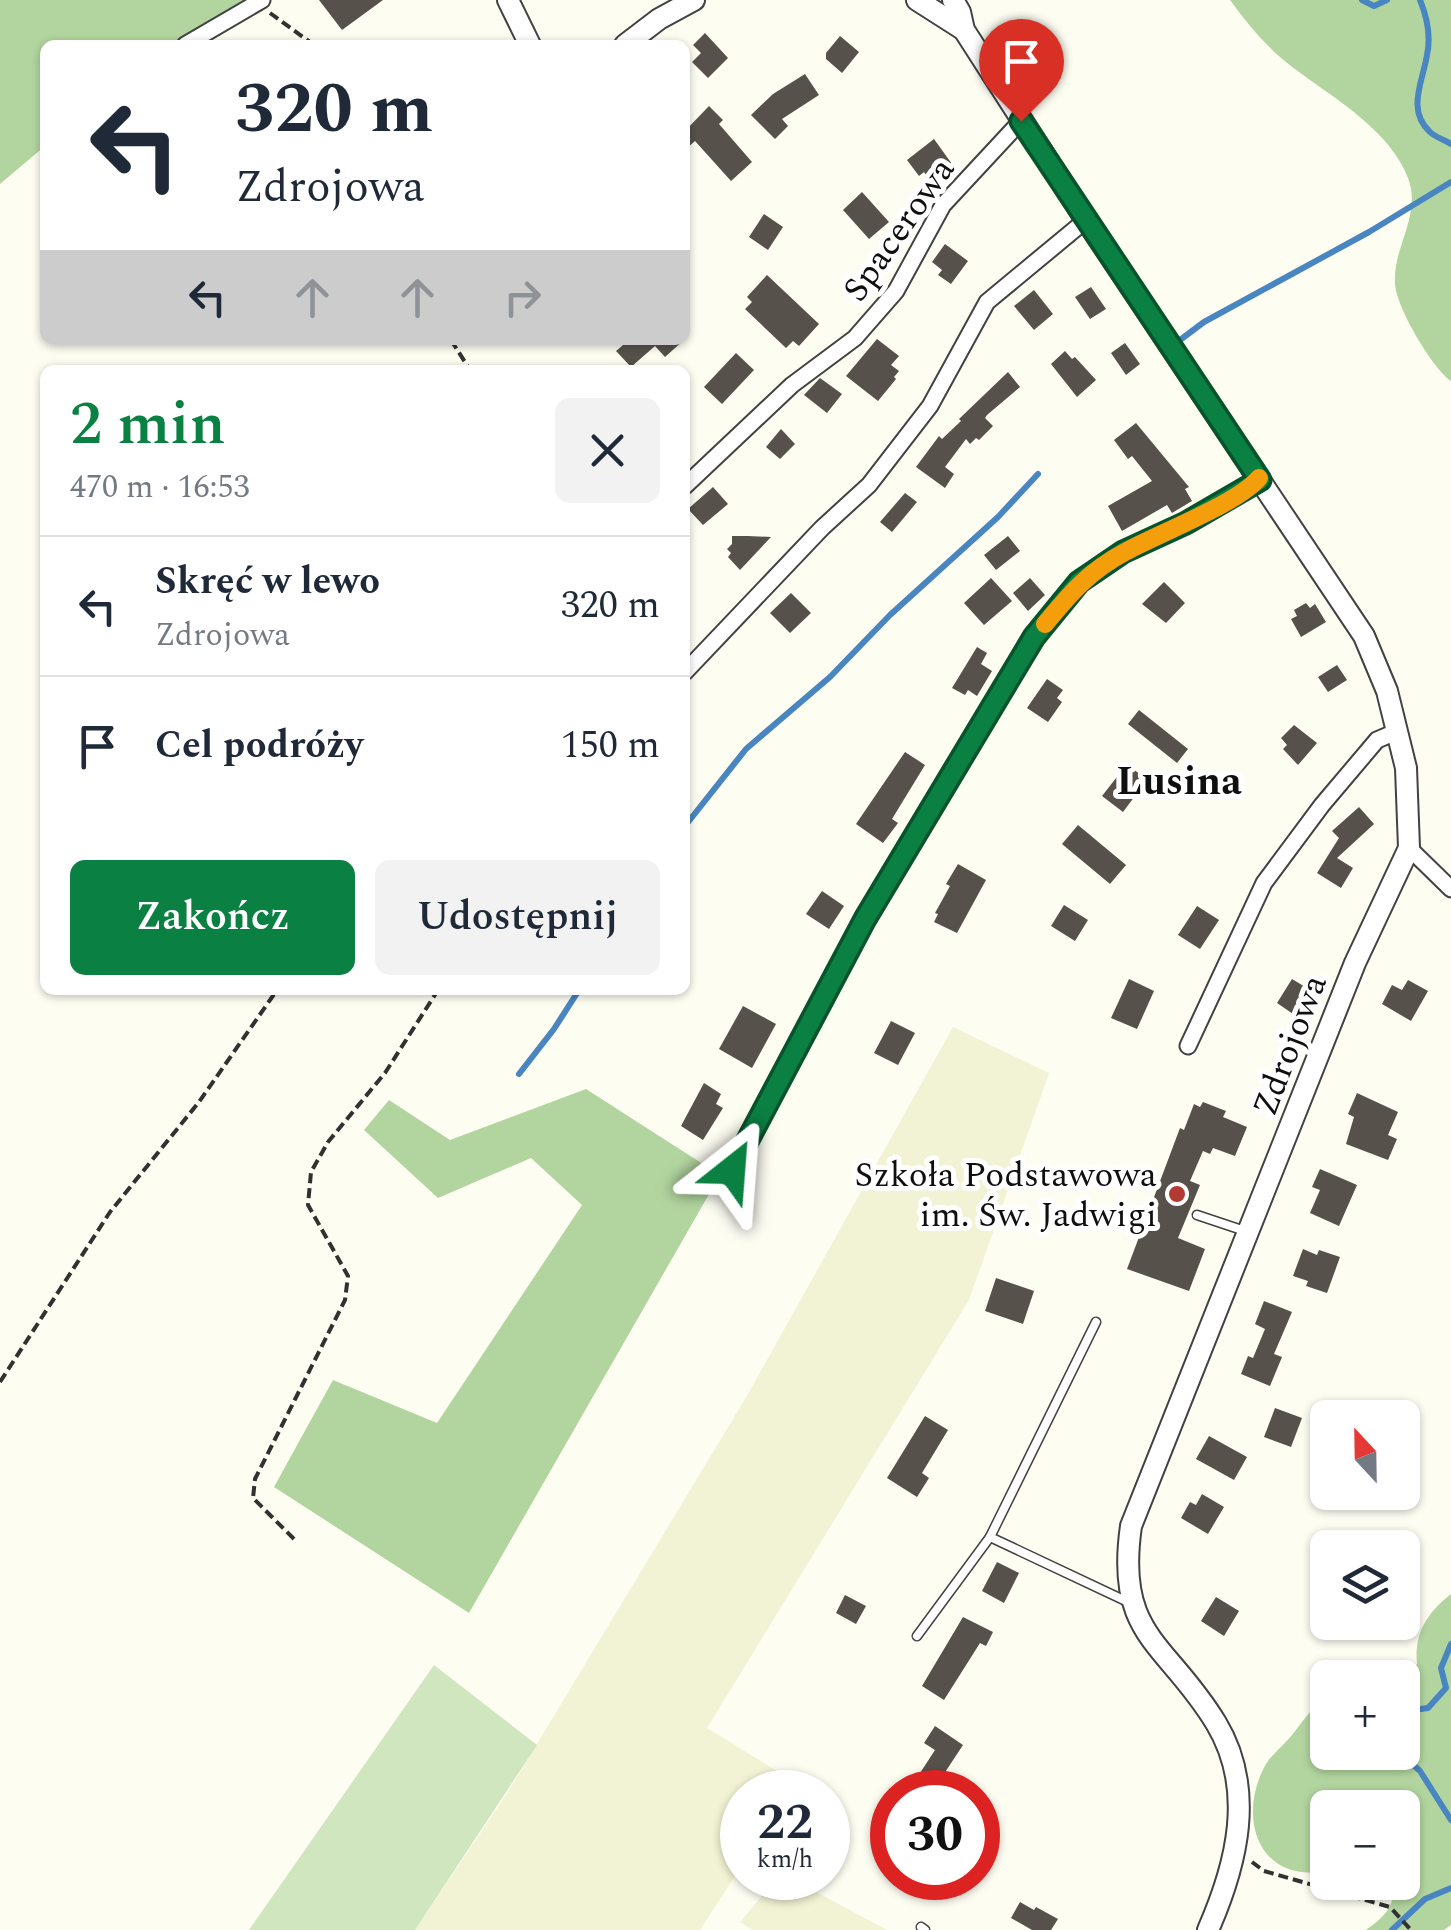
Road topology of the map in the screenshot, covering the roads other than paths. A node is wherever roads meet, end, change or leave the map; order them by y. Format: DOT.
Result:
graph roads {
  1 [pos="508,0"];
  2 [pos="694,0"];
  3 [pos="917,0"];
  4 [pos="953,0"];
  5 [pos="259,2"];
  6 [pos="964,30"];
  7 [pos="194,40"];
  8 [pos="528,40"];
  9 [pos="632,40"];
  10 [pos="1021,121"];
  11 [pos="1086,220"];
  12 [pos="1260,480"];
  13 [pos="690,481"];
  14 [pos="690,667"];
  15 [pos="1398,731"];
  16 [pos="1409,848"];
  17 [pos="1451,889"];
  18 [pos="1188,1046"];
  19 [pos="732,1170"];
  20 [pos="1197,1215"];
  21 [pos="1250,1232"];
  22 [pos="1096,1322"];
  23 [pos="990,1536"];
  24 [pos="1132,1604"];
  25 [pos="917,1636"];
  26 [pos="1208,1930"];
  1 -- 8 [label="street"];
  2 -- 9 [label="street"];
  3 -- 6 [label="street, Zdrojowa"];
  4 -- 6 [label="street, Zdrojowa"];
  5 -- 7 [label="street"];
  6 -- 10 [label="street, Zdrojowa"];
  10 -- 11 [label="street, Zdrojowa"];
  10 -- 13 [label="street, Spacerowa"];
  11 -- 12 [label="street, Zdrojowa"];
  11 -- 14 [label="street"];
  12 -- 15 [label="street, Zdrojowa"];
  12 -- 19 [label="street"];
  15 -- 16 [label="street, Zdrojowa"];
  15 -- 18 [label="street"];
  16 -- 17 [label="street"];
  16 -- 21 [label="street, Zdrojowa"];
  20 -- 21 [label="lane"];
  21 -- 24 [label="street, Zdrojowa"];
  22 -- 23 [label="lane"];
  23 -- 24 [label="lane"];
  23 -- 25 [label="lane"];
  24 -- 26 [label="street, Zdrojowa"];
}
